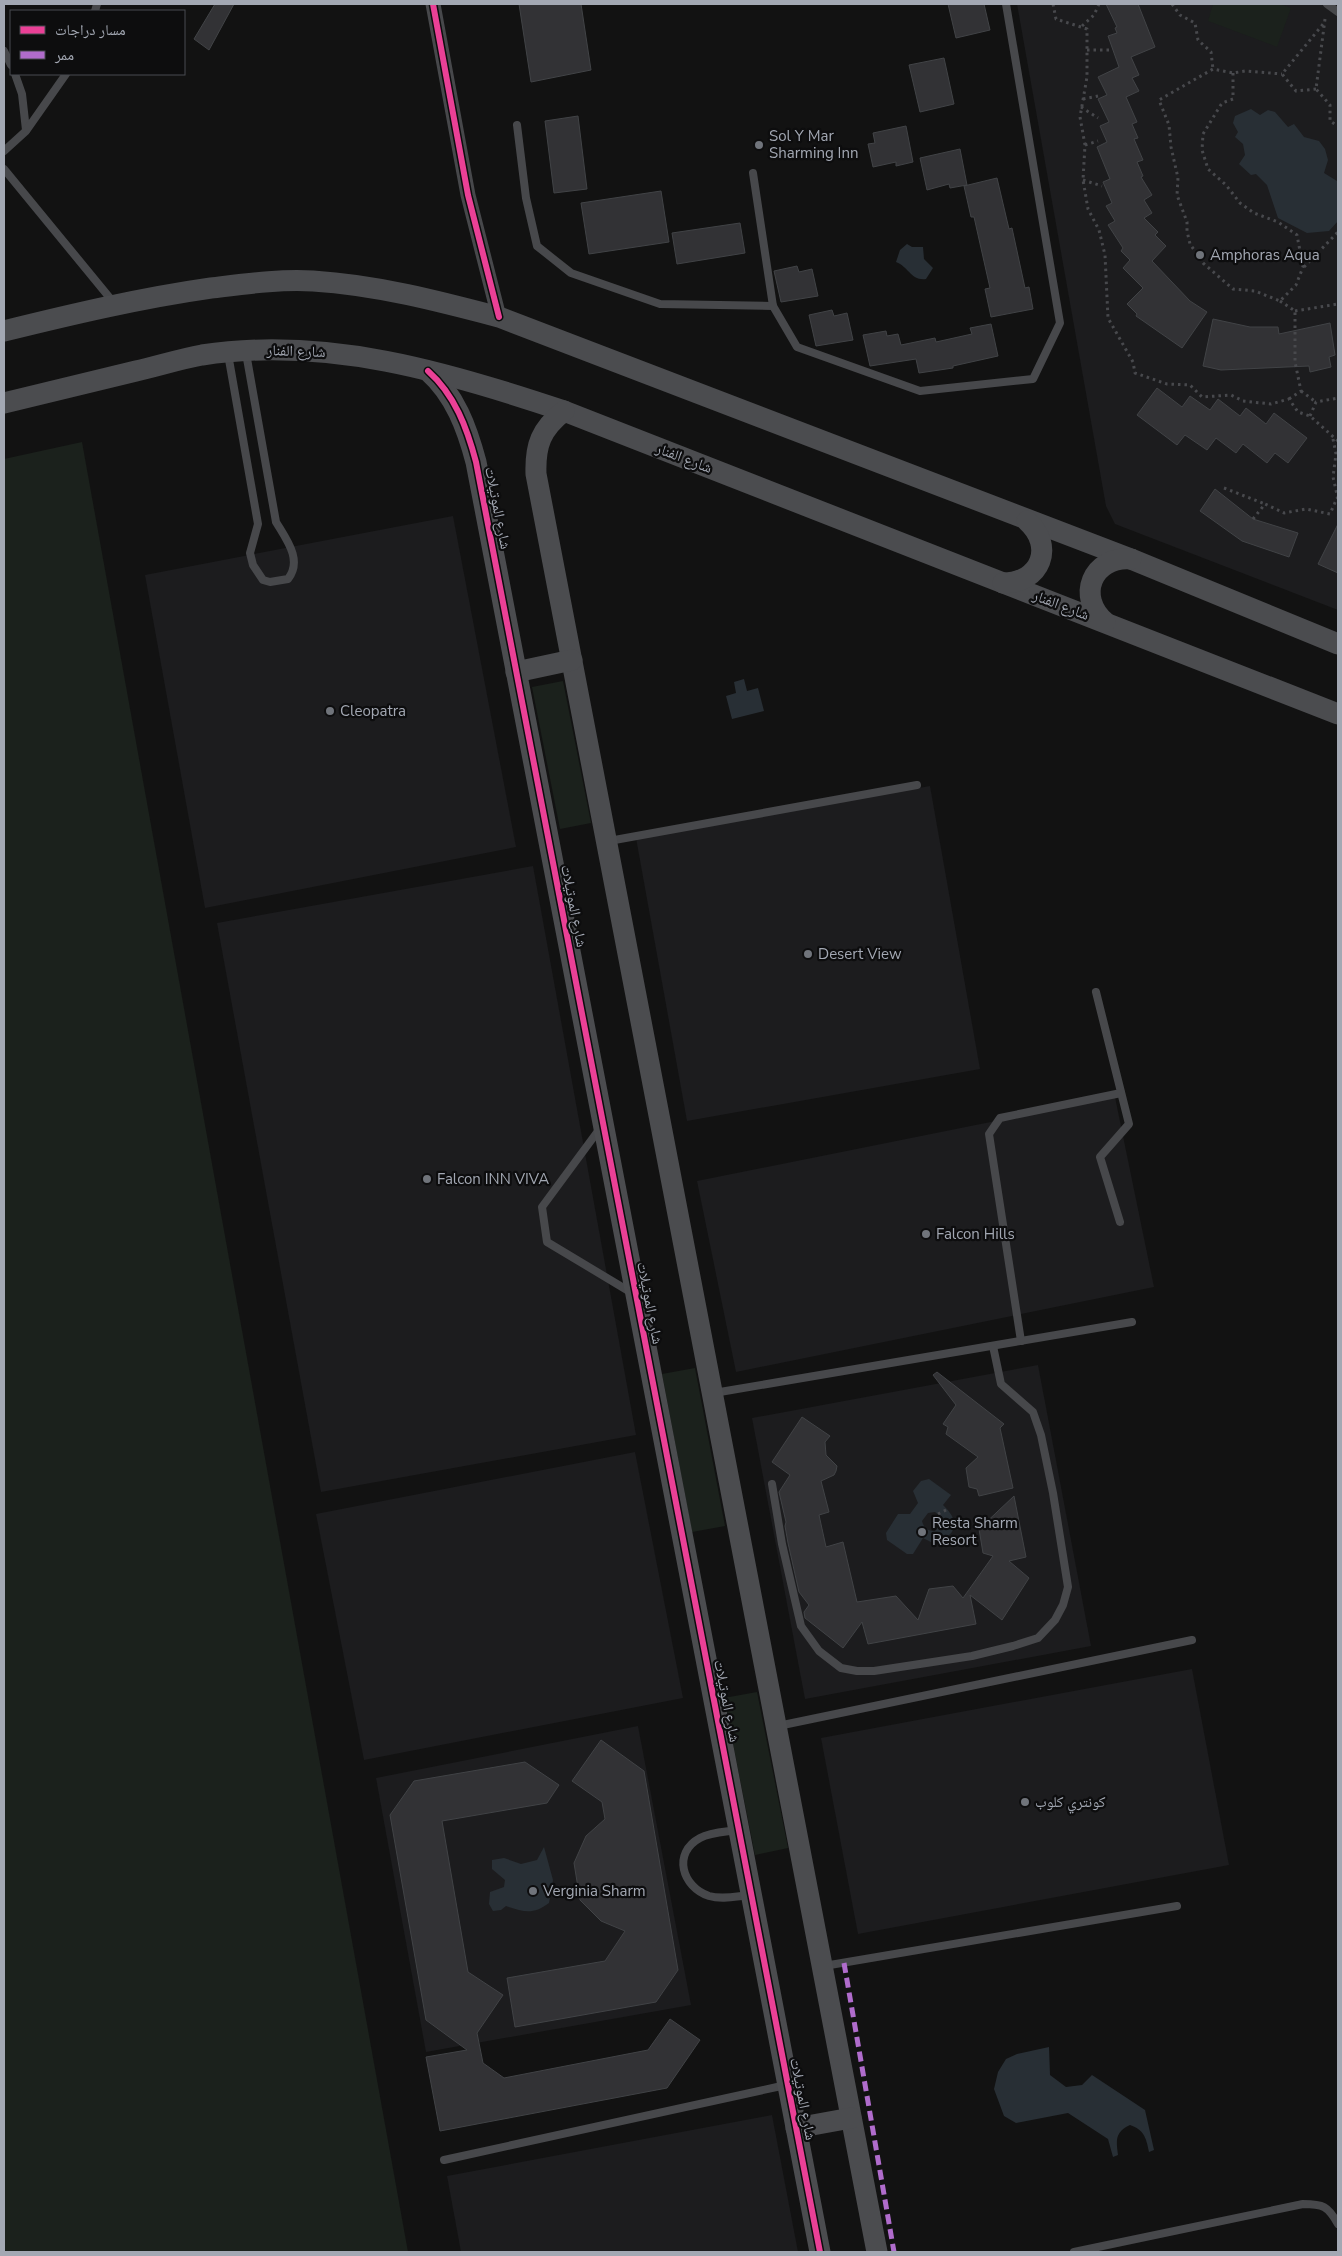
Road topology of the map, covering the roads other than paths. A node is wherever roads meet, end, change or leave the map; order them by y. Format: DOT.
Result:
graph roads {
  1 [pos="433,4"];
  2 [pos="1006,4"];
  3 [pos="1327,4"];
  4 [pos="1338,12"];
  5 [pos="4,51"];
  6 [pos="10,63"];
  7 [pos="15,75"];
  8 [pos="65,75"];
  9 [pos="517,125"];
  10 [pos="26,130"];
  11 [pos="4,151"];
  12 [pos="4,169"];
  13 [pos="753,173"];
  14 [pos="115,304"];
  15 [pos="773,306"];
  16 [pos="499,317"];
  17 [pos="4,331"];
  18 [pos="237,352"];
  19 [pos="428,371"];
  20 [pos="4,403"];
  21 [pos="564,411"];
  22 [pos="1027,521"];
  23 [pos="1131,559"];
  24 [pos="1003,583"];
  25 [pos="1105,622"];
  26 [pos="1338,644"];
  27 [pos="572,660"];
  28 [pos="516,672"];
  29 [pos="1338,714"];
  30 [pos="917,785"];
  31 [pos="607,841"];
  32 [pos="1096,992"];
  33 [pos="1120,1093"];
  34 [pos="603,1124"];
  35 [pos="1120,1222"];
  36 [pos="636,1296"];
  37 [pos="1132,1322"];
  38 [pos="1021,1341"];
  39 [pos="993,1346"];
  40 [pos="712,1394"];
  41 [pos="772,1484"];
  42 [pos="1192,1640"];
  43 [pos="776,1726"];
  44 [pos="740,1830"];
  45 [pos="752,1894"];
  46 [pos="1177,1906"];
  47 [pos="822,1967"];
  48 [pos="788,2084"];
  49 [pos="851,2118"];
  50 [pos="796,2128"];
  51 [pos="444,2160"];
  52 [pos="1338,2224"];
  53 [pos="820,2252"];
  54 [pos="877,2252"];
  55 [pos="1074,2252"];
  1 -- 16 [label="street"];
  2 -- 15 [label="lane"];
  3 -- 4 [label="lane"];
  5 -- 6 [label="lane"];
  7 -- 10 [label="lane"];
  8 -- 10 [label="lane"];
  9 -- 15 [label="lane"];
  10 -- 11 [label="lane"];
  12 -- 14 [label="lane"];
  13 -- 15 [label="lane"];
  14 -- 16 [label="street"];
  14 -- 17 [label="street"];
  16 -- 22 [label="street"];
  18 -- 18 [label="lane"];
  18 -- 19 [label="street, شارع الفنار"];
  18 -- 20 [label="street, شارع الفنار"];
  19 -- 21 [label="street, شارع الفنار"];
  19 -- 28 [label="street, شارع الموتيلات"];
  21 -- 24 [label="street, شارع الفنار"];
  21 -- 27 [label="street"];
  22 -- 23 [label="street"];
  22 -- 24 [label="street"];
  23 -- 25 [label="street"];
  23 -- 26 [label="street"];
  24 -- 25 [label="street, شارع الفنار"];
  25 -- 29 [label="street, شارع الفنار"];
  27 -- 28 [label="street"];
  27 -- 31 [label="street"];
  28 -- 34 [label="street, شارع الموتيلات"];
  30 -- 31 [label="lane"];
  31 -- 40 [label="street"];
  32 -- 33 [label="lane"];
  33 -- 35 [label="lane"];
  33 -- 38 [label="lane"];
  34 -- 36 [label="street, شارع الموتيلات"];
  34 -- 36 [label="lane"];
  36 -- 44 [label="street, شارع الموتيلات"];
  37 -- 38 [label="lane"];
  38 -- 39 [label="lane"];
  39 -- 40 [label="lane"];
  39 -- 41 [label="lane"];
  40 -- 43 [label="street"];
  42 -- 43 [label="lane"];
  43 -- 47 [label="street"];
  44 -- 45 [label="street, شارع الموتيلات"];
  44 -- 45 [label="lane"];
  45 -- 48 [label="street, شارع الموتيلات"];
  46 -- 47 [label="lane"];
  47 -- 49 [label="street"];
  48 -- 50 [label="street, شارع الموتيلات"];
  48 -- 51 [label="lane"];
  49 -- 50 [label="street"];
  49 -- 54 [label="street"];
  50 -- 53 [label="street, شارع الموتيلات"];
  52 -- 55 [label="lane"];
}
